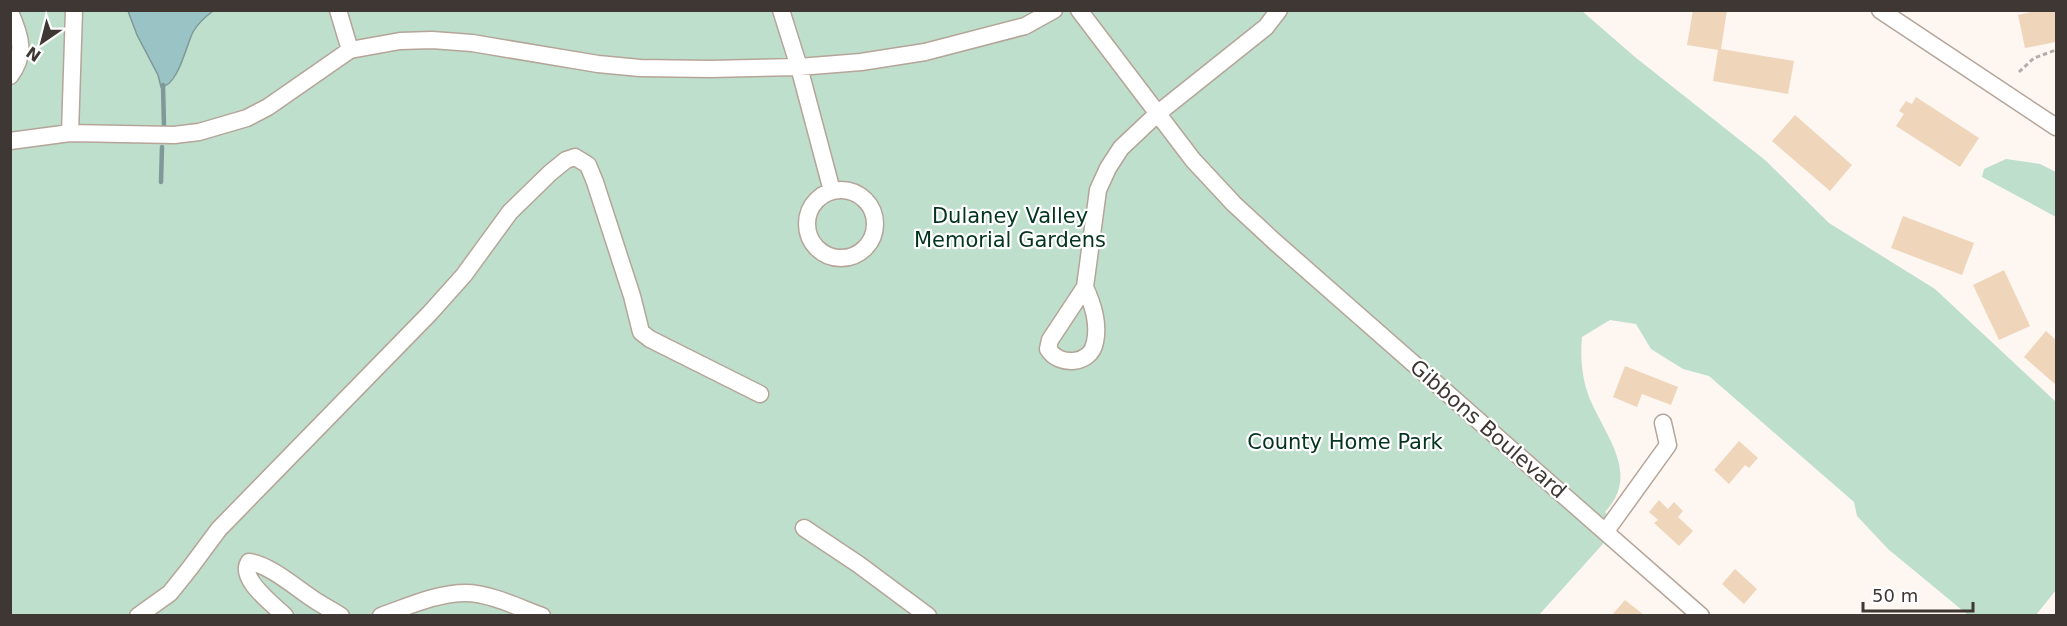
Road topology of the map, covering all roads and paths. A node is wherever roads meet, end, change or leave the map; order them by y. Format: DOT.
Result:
graph roads {
  1 [pos="74,10"];
  2 [pos="338,10"];
  3 [pos="781,10"];
  4 [pos="1054,10"];
  5 [pos="1079,10"];
  6 [pos="1279,10"];
  7 [pos="1880,10"];
  8 [pos="10,12"];
  9 [pos="350,50"];
  10 [pos="2056,50"];
  11 [pos="799,67"];
  12 [pos="2019,72"];
  13 [pos="10,76"];
  14 [pos="1157,114"];
  15 [pos="2056,127"];
  16 [pos="70,133"];
  17 [pos="10,141"];
  18 [pos="832,191"];
  19 [pos="1085,287"];
  20 [pos="760,394"];
  21 [pos="1663,423"];
  22 [pos="804,528"];
  23 [pos="1606,531"];
  24 [pos="138,615"];
  25 [pos="285,615"];
  26 [pos="341,615"];
  27 [pos="381,615"];
  28 [pos="542,615"];
  29 [pos="927,615"];
  30 [pos="1701,615"];
  1 -- 16 [label="street"];
  2 -- 9 [label="street"];
  3 -- 11 [label="street"];
  4 -- 11 [label="street"];
  5 -- 14 [label="street, Gibbons Boulevard"];
  6 -- 14 [label="street"];
  7 -- 15 [label="street"];
  8 -- 13 [label="street"];
  9 -- 11 [label="street"];
  9 -- 16 [label="street"];
  10 -- 12 [label="path"];
  11 -- 18 [label="street"];
  14 -- 19 [label="street"];
  14 -- 23 [label="street, Gibbons Boulevard"];
  16 -- 17 [label="street"];
  18 -- 18 [label="street"];
  20 -- 24 [label="street"];
  21 -- 23 [label="street"];
  22 -- 29 [label="street"];
  23 -- 30 [label="street, Gibbons Boulevard"];
  25 -- 26 [label="street"];
  27 -- 28 [label="street"];
}
